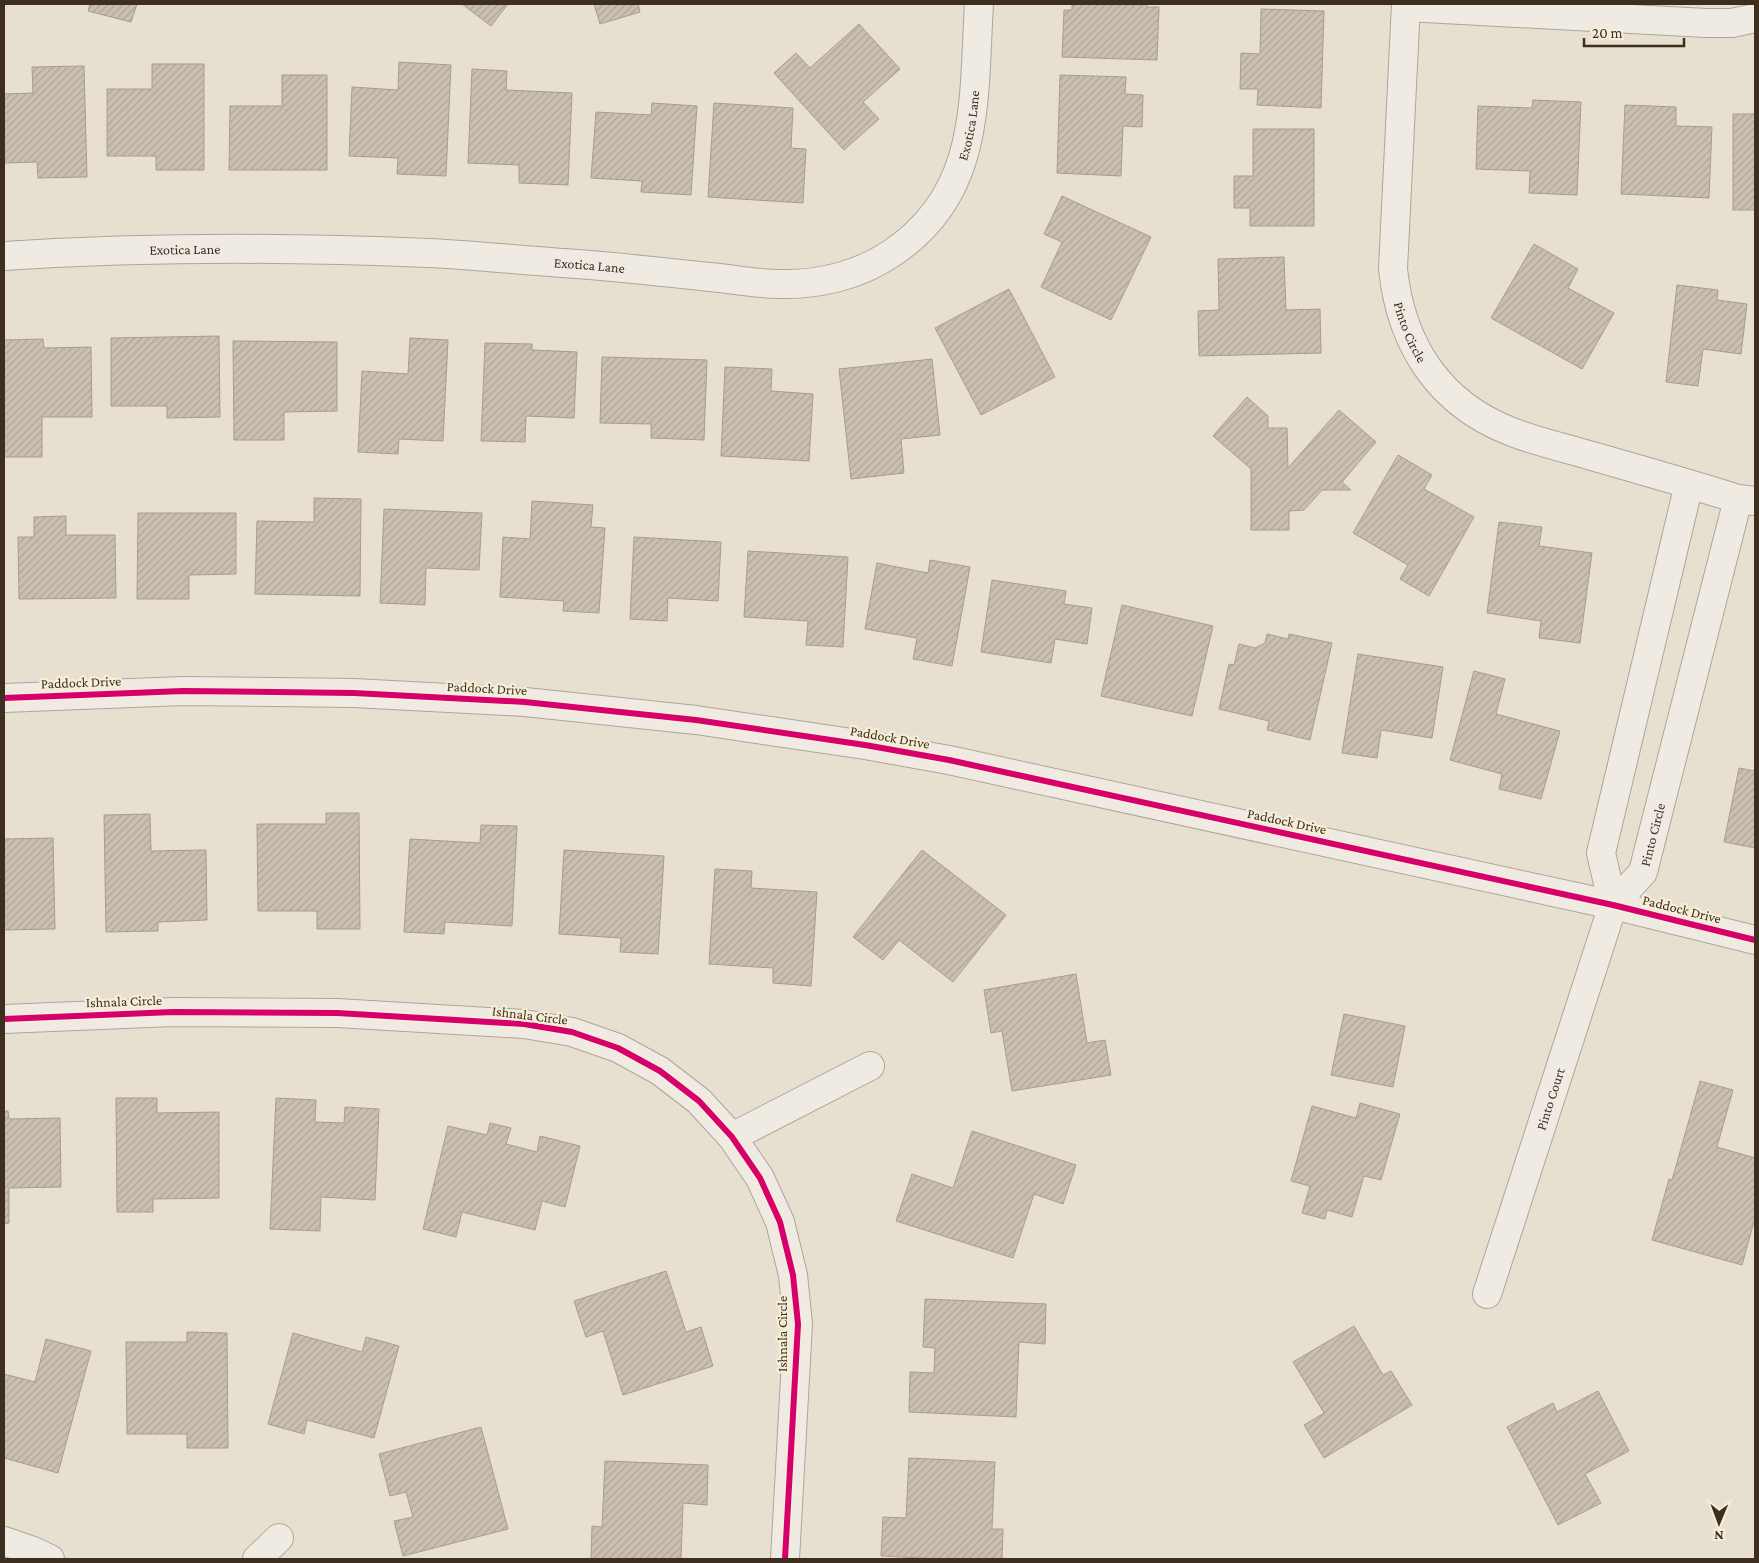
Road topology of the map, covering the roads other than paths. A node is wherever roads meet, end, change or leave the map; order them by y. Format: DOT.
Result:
graph roads {
  1 [pos="979,4"];
  2 [pos="1406,5"];
  3 [pos="1755,18"];
  4 [pos="4,256"];
  5 [pos="1689,484"];
  6 [pos="1747,500"];
  7 [pos="4,698"];
  8 [pos="1613,906"];
  9 [pos="1755,940"];
  10 [pos="4,1019"];
  11 [pos="870,1066"];
  12 [pos="732,1137"];
  13 [pos="1487,1294"];
  14 [pos="279,1538"];
  15 [pos="4,1541"];
  16 [pos="50,1559"];
  17 [pos="257,1559"];
  18 [pos="785,1559"];
  1 -- 4 [label="street, Exotica Lane"];
  2 -- 3 [label="street"];
  2 -- 5 [label="street, Pinto Circle"];
  5 -- 6 [label="street, Pinto Circle"];
  5 -- 8 [label="street"];
  6 -- 8 [label="street, Pinto Circle"];
  7 -- 8 [label="street, Paddock Drive"];
  8 -- 9 [label="street, Paddock Drive"];
  8 -- 13 [label="street, Pinto Court"];
  10 -- 12 [label="street, Ishnala Circle"];
  11 -- 12 [label="street"];
  12 -- 18 [label="street, Ishnala Circle"];
  14 -- 17 [label="street"];
  15 -- 16 [label="street"];
}
